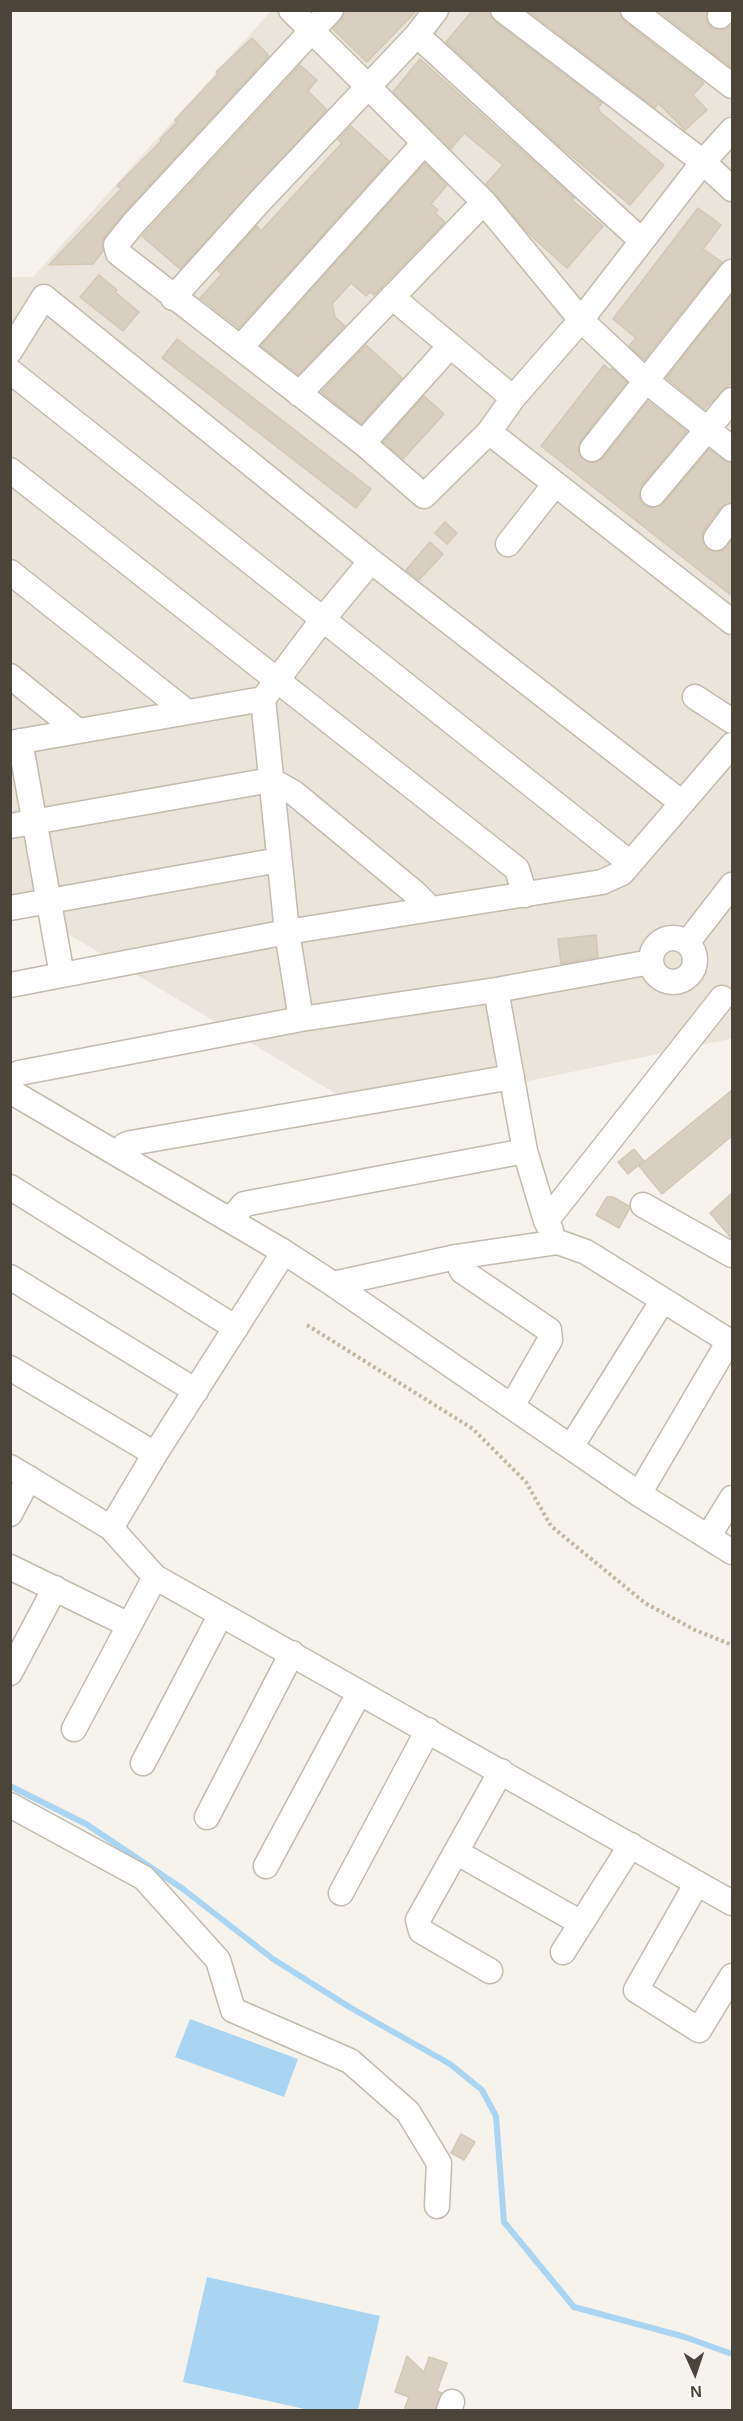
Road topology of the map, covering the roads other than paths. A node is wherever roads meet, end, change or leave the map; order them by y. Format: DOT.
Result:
graph roads {
  1 [pos="291,10"];
  2 [pos="331,10"];
  3 [pos="436,10"];
  4 [pos="503,10"];
  5 [pos="633,10"];
  6 [pos="312,30"];
  7 [pos="417,35"];
  8 [pos="732,86"];
  9 [pos="368,88"];
  10 [pos="732,130"];
  11 [pos="424,143"];
  12 [pos="703,162"];
  13 [pos="732,189"];
  14 [pos="484,202"];
  15 [pos="642,241"];
  16 [pos="732,272"];
  17 [pos="392,297"];
  18 [pos="174,298"];
  19 [pos="581,320"];
  20 [pos="450,346"];
  21 [pos="241,347"];
  22 [pos="10,351"];
  23 [pos="10,371"];
  24 [pos="645,380"];
  25 [pos="300,394"];
  26 [pos="513,398"];
  27 [pos="732,400"];
  28 [pos="709,430"];
  29 [pos="489,432"];
  30 [pos="363,443"];
  31 [pos="592,449"];
  32 [pos="732,449"];
  33 [pos="10,470"];
  34 [pos="555,484"];
  35 [pos="653,494"];
  36 [pos="732,516"];
  37 [pos="716,538"];
  38 [pos="508,544"];
  39 [pos="371,561"];
  40 [pos="10,572"];
  41 [pos="323,619"];
  42 [pos="732,622"];
  43 [pos="10,676"];
  44 [pos="270,690"];
  45 [pos="695,697"];
  46 [pos="187,712"];
  47 [pos="732,721"];
  48 [pos="78,731"];
  49 [pos="15,742"];
  50 [pos="732,745"];
  51 [pos="272,780"];
  52 [pos="682,803"];
  53 [pos="35,822"];
  54 [pos="10,826"];
  55 [pos="279,860"];
  56 [pos="630,863"];
  57 [pos="732,885"];
  58 [pos="525,895"];
  59 [pos="49,901"];
  60 [pos="10,908"];
  61 [pos="431,909"];
  62 [pos="287,932"];
  63 [pos="687,943"];
  64 [pos="651,962"];
  65 [pos="62,975"];
  66 [pos="10,985"];
  67 [pos="706,987"];
  68 [pos="496,990"];
  69 [pos="301,1019"];
  70 [pos="512,1077"];
  71 [pos="10,1079"];
  72 [pos="10,1091"];
  73 [pos="525,1151"];
  74 [pos="120,1155"];
  75 [pos="10,1187"];
  76 [pos="643,1204"];
  77 [pos="230,1220"];
  78 [pos="546,1221"];
  79 [pos="558,1242"];
  80 [pos="284,1252"];
  81 [pos="732,1255"];
  82 [pos="456,1257"];
  83 [pos="10,1277"];
  84 [pos="333,1284"];
  85 [pos="663,1300"];
  86 [pos="236,1328"];
  87 [pos="731,1342"];
  88 [pos="10,1368"];
  89 [pos="196,1391"];
  90 [pos="512,1406"];
  91 [pos="571,1447"];
  92 [pos="155,1454"];
  93 [pos="20,1472"];
  94 [pos="639,1494"];
  95 [pos="732,1498"];
  96 [pos="10,1514"];
  97 [pos="111,1528"];
  98 [pos="708,1537"];
  99 [pos="732,1552"];
  100 [pos="10,1567"];
  101 [pos="155,1577"];
  102 [pos="55,1588"];
  103 [pos="220,1614"];
  104 [pos="129,1625"];
  105 [pos="292,1653"];
  106 [pos="10,1673"];
  107 [pos="359,1693"];
  108 [pos="74,1729"];
  109 [pos="428,1730"];
  110 [pos="143,1763"];
  111 [pos="501,1771"];
  112 [pos="10,1805"];
  113 [pos="207,1817"];
  114 [pos="631,1845"];
  115 [pos="456,1852"];
  116 [pos="266,1866"];
  117 [pos="697,1882"];
  118 [pos="341,1893"];
  119 [pos="732,1903"];
  120 [pos="581,1923"];
  121 [pos="563,1952"];
  122 [pos="490,1971"];
  123 [pos="732,1976"];
  124 [pos="437,2206"];
  1 -- 6 [label="street"];
  2 -- 6 [label="street"];
  3 -- 7 [label="street"];
  4 -- 12 [label="street"];
  5 -- 8 [label="street"];
  6 -- 9 [label="street"];
  6 -- 18 [label="street"];
  7 -- 9 [label="street"];
  7 -- 15 [label="street"];
  9 -- 11 [label="street"];
  9 -- 18 [label="street"];
  10 -- 12 [label="street"];
  11 -- 14 [label="street"];
  11 -- 21 [label="street"];
  12 -- 13 [label="street"];
  12 -- 15 [label="street"];
  14 -- 17 [label="street"];
  14 -- 19 [label="street"];
  15 -- 19 [label="street"];
  16 -- 24 [label="street"];
  17 -- 20 [label="street"];
  17 -- 25 [label="street"];
  18 -- 21 [label="street"];
  19 -- 24 [label="street"];
  19 -- 26 [label="street"];
  20 -- 26 [label="street"];
  20 -- 30 [label="street"];
  21 -- 25 [label="street"];
  22 -- 39 [label="street"];
  23 -- 41 [label="street"];
  24 -- 28 [label="street"];
  24 -- 31 [label="street"];
  25 -- 30 [label="street"];
  26 -- 29 [label="street"];
  27 -- 28 [label="street"];
  28 -- 32 [label="street"];
  28 -- 35 [label="street"];
  29 -- 30 [label="street"];
  29 -- 34 [label="street"];
  33 -- 44 [label="street"];
  34 -- 38 [label="street"];
  34 -- 42 [label="street"];
  36 -- 37 [label="street"];
  39 -- 41 [label="street"];
  39 -- 52 [label="street"];
  40 -- 46 [label="street"];
  41 -- 44 [label="street"];
  41 -- 56 [label="street"];
  43 -- 48 [label="street"];
  44 -- 46 [label="street"];
  44 -- 51 [label="street"];
  44 -- 58 [label="street"];
  45 -- 47 [label="street"];
  46 -- 48 [label="street"];
  48 -- 49 [label="street"];
  49 -- 53 [label="street"];
  50 -- 52 [label="street"];
  51 -- 53 [label="street"];
  51 -- 55 [label="street"];
  51 -- 61 [label="street"];
  52 -- 56 [label="street"];
  53 -- 54 [label="street"];
  53 -- 59 [label="street"];
  55 -- 59 [label="street"];
  55 -- 62 [label="street"];
  56 -- 58 [label="street"];
  57 -- 63 [label="street"];
  58 -- 61 [label="street"];
  59 -- 60 [label="street"];
  59 -- 65 [label="street"];
  61 -- 62 [label="street"];
  62 -- 65 [label="street"];
  62 -- 69 [label="street"];
  63 -- 64 [label="street"];
  63 -- 67 [label="street"];
  64 -- 67 [label="street"];
  64 -- 68 [label="street"];
  65 -- 66 [label="street"];
  67 -- 78 [label="street"];
  68 -- 69 [label="street"];
  68 -- 70 [label="street"];
  69 -- 71 [label="street"];
  70 -- 73 [label="street"];
  70 -- 74 [label="street"];
  72 -- 74 [label="street"];
  73 -- 77 [label="street"];
  73 -- 78 [label="street"];
  74 -- 77 [label="street"];
  75 -- 86 [label="street"];
  76 -- 81 [label="street"];
  77 -- 80 [label="street"];
  78 -- 79 [label="street"];
  79 -- 82 [label="street"];
  79 -- 85 [label="street"];
  80 -- 84 [label="street"];
  80 -- 86 [label="street"];
  82 -- 84 [label="street"];
  82 -- 90 [label="street"];
  83 -- 89 [label="street"];
  84 -- 90 [label="street"];
  85 -- 87 [label="street"];
  85 -- 91 [label="street"];
  86 -- 89 [label="street"];
  87 -- 94 [label="street"];
  88 -- 92 [label="street"];
  89 -- 92 [label="street"];
  90 -- 91 [label="street"];
  91 -- 94 [label="street"];
  92 -- 97 [label="street"];
  93 -- 96 [label="street"];
  93 -- 97 [label="street"];
  94 -- 98 [label="street"];
  95 -- 98 [label="street"];
  97 -- 101 [label="street"];
  98 -- 99 [label="street"];
  100 -- 102 [label="street"];
  101 -- 103 [label="street"];
  101 -- 104 [label="street"];
  102 -- 104 [label="street"];
  102 -- 106 [label="street"];
  103 -- 105 [label="street"];
  103 -- 110 [label="street"];
  104 -- 108 [label="street"];
  105 -- 107 [label="street"];
  105 -- 113 [label="street"];
  107 -- 109 [label="street"];
  107 -- 116 [label="street"];
  109 -- 111 [label="street"];
  109 -- 118 [label="street"];
  111 -- 114 [label="street"];
  111 -- 115 [label="street"];
  112 -- 124 [label="street"];
  114 -- 117 [label="street"];
  114 -- 120 [label="street"];
  115 -- 120 [label="street"];
  115 -- 122 [label="street"];
  117 -- 119 [label="street"];
  117 -- 123 [label="street"];
  120 -- 121 [label="street"];
}
